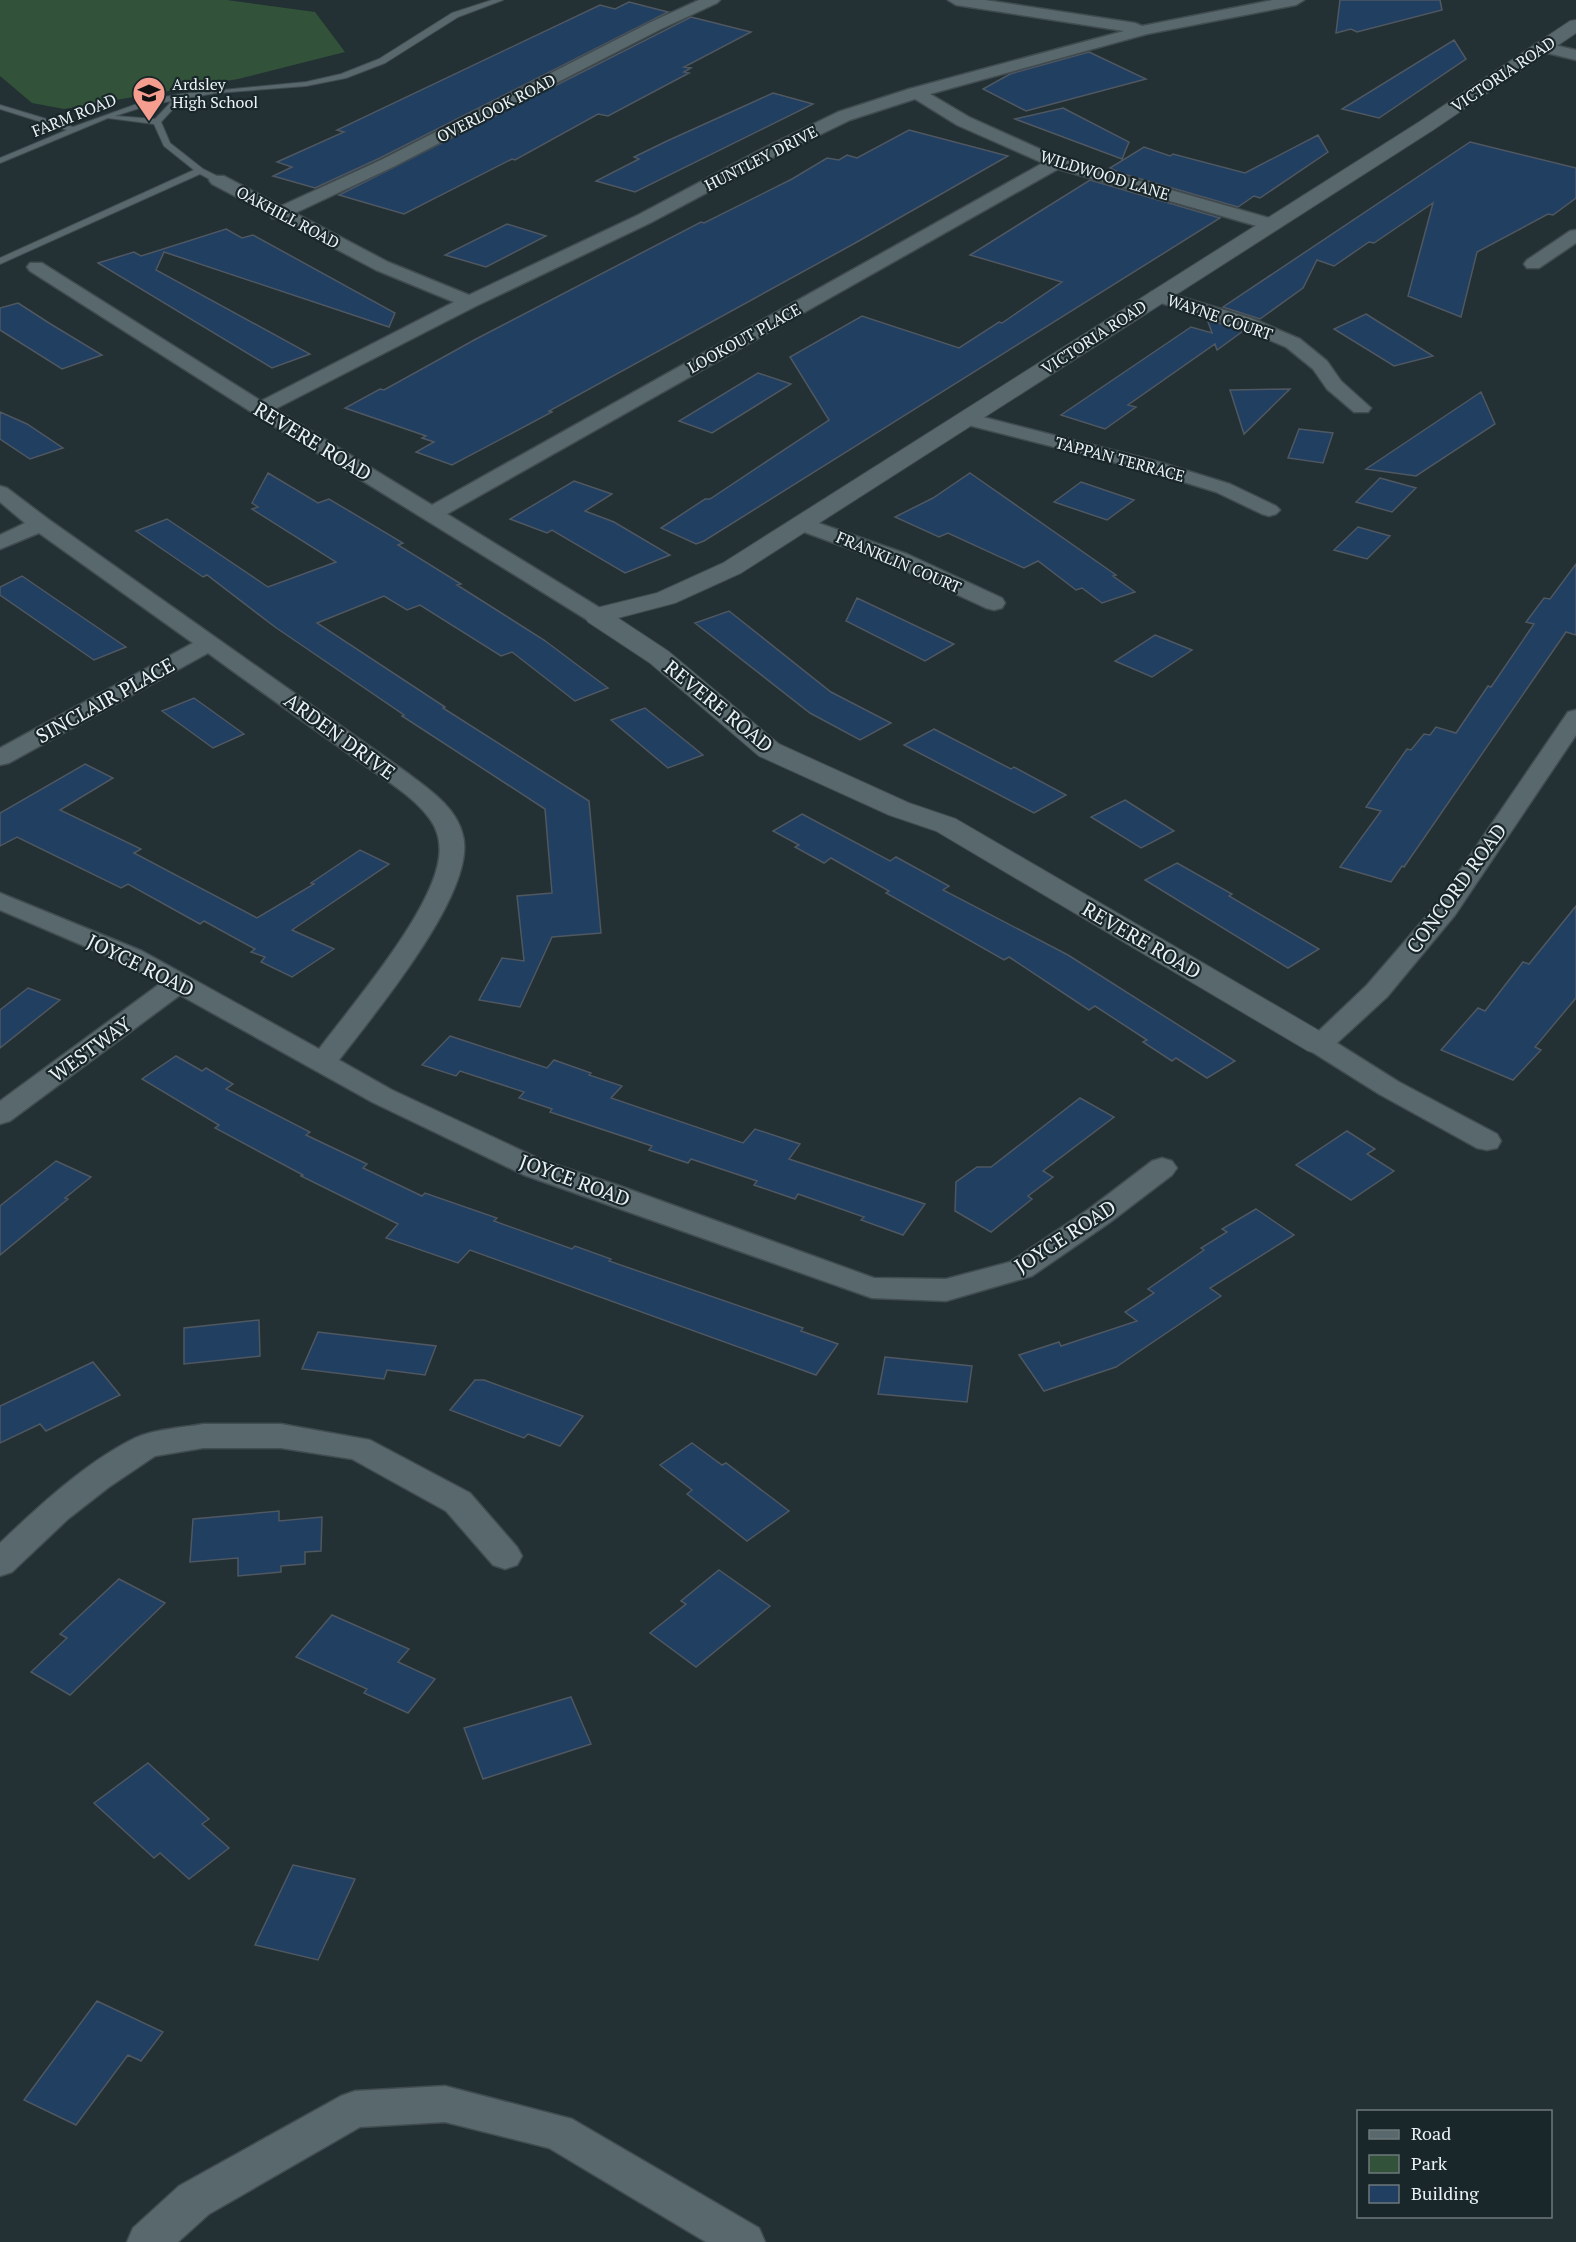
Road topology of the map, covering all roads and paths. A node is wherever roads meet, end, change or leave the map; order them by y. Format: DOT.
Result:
graph roads {
  1 [pos="499,0"];
  2 [pos="712,0"];
  3 [pos="956,0"];
  4 [pos="1296,0"];
  5 [pos="1576,25"];
  6 [pos="1146,30"];
  7 [pos="1541,47"];
  8 [pos="1576,56"];
  9 [pos="915,92"];
  10 [pos="181,96"];
  11 [pos="0,107"];
  12 [pos="98,119"];
  13 [pos="157,122"];
  14 [pos="73,129"];
  15 [pos="0,161"];
  16 [pos="1056,163"];
  17 [pos="200,171"];
  18 [pos="218,180"];
  19 [pos="278,214"];
  20 [pos="1270,224"];
  21 [pos="1576,235"];
  22 [pos="0,261"];
  23 [pos="1533,264"];
  24 [pos="36,267"];
  25 [pos="1158,296"];
  26 [pos="469,302"];
  27 [pos="1362,408"];
  28 [pos="260,409"];
  29 [pos="967,419"];
  30 [pos="0,492"];
  31 [pos="1269,510"];
  32 [pos="432,514"];
  33 [pos="40,524"];
  34 [pos="804,524"];
  35 [pos="0,543"];
  36 [pos="994,603"];
  37 [pos="597,616"];
  38 [pos="210,642"];
  39 [pos="1576,717"];
  40 [pos="0,758"];
  41 [pos="0,901"];
  42 [pos="180,982"];
  43 [pos="1319,1044"];
  44 [pos="323,1062"];
  45 [pos="0,1115"];
  46 [pos="1487,1141"];
  47 [pos="1162,1168"];
  48 [pos="505,1556"];
  49 [pos="0,1563"];
  50 [pos="148,2242"];
  51 [pos="744,2242"];
  1 -- 10 [label="lane, FARM ROAD"];
  2 -- 19 [label="street, OVERLOOK ROAD"];
  3 -- 6 [label="street"];
  4 -- 6 [label="street, HUNTLEY DRIVE"];
  5 -- 7 [label="street, VICTORIA ROAD"];
  6 -- 9 [label="street, HUNTLEY DRIVE"];
  7 -- 8 [label="street"];
  7 -- 20 [label="street, VICTORIA ROAD"];
  9 -- 16 [label="street, WILDWOOD LANE"];
  9 -- 26 [label="street, HUNTLEY DRIVE"];
  10 -- 12 [label="lane, FARM ROAD"];
  10 -- 13 [label="lane"];
  11 -- 14 [label="lane"];
  12 -- 13 [label="lane"];
  12 -- 14 [label="lane, FARM ROAD"];
  13 -- 17 [label="lane, OAKHILL ROAD"];
  14 -- 15 [label="lane, FARM ROAD"];
  16 -- 20 [label="street, WILDWOOD LANE"];
  16 -- 32 [label="street, LOOKOUT PLACE"];
  17 -- 18 [label="lane, OAKHILL ROAD"];
  17 -- 22 [label="lane"];
  18 -- 19 [label="street, OAKHILL ROAD"];
  19 -- 26 [label="street, OAKHILL ROAD"];
  20 -- 25 [label="street, VICTORIA ROAD"];
  21 -- 23 [label="street"];
  24 -- 28 [label="street, REVERE ROAD"];
  25 -- 27 [label="street, WAYNE COURT"];
  25 -- 29 [label="street, VICTORIA ROAD"];
  26 -- 28 [label="street, HUNTLEY DRIVE"];
  28 -- 32 [label="street, REVERE ROAD"];
  29 -- 31 [label="street, TAPPAN TERRACE"];
  29 -- 34 [label="street, VICTORIA ROAD"];
  30 -- 33 [label="street, ARDEN DRIVE"];
  32 -- 37 [label="street, REVERE ROAD"];
  33 -- 35 [label="street"];
  33 -- 38 [label="street, ARDEN DRIVE"];
  34 -- 36 [label="street, FRANKLIN COURT"];
  34 -- 37 [label="street, VICTORIA ROAD"];
  37 -- 43 [label="street, REVERE ROAD"];
  38 -- 40 [label="street, SINCLAIR PLACE"];
  38 -- 44 [label="street, ARDEN DRIVE"];
  39 -- 43 [label="street, CONCORD ROAD"];
  41 -- 42 [label="street, JOYCE ROAD"];
  42 -- 44 [label="street, JOYCE ROAD"];
  42 -- 45 [label="street, WESTWAY"];
  43 -- 46 [label="street, REVERE ROAD"];
  44 -- 47 [label="street, JOYCE ROAD"];
  48 -- 49 [label="street"];
  50 -- 51 [label="street"];
}
